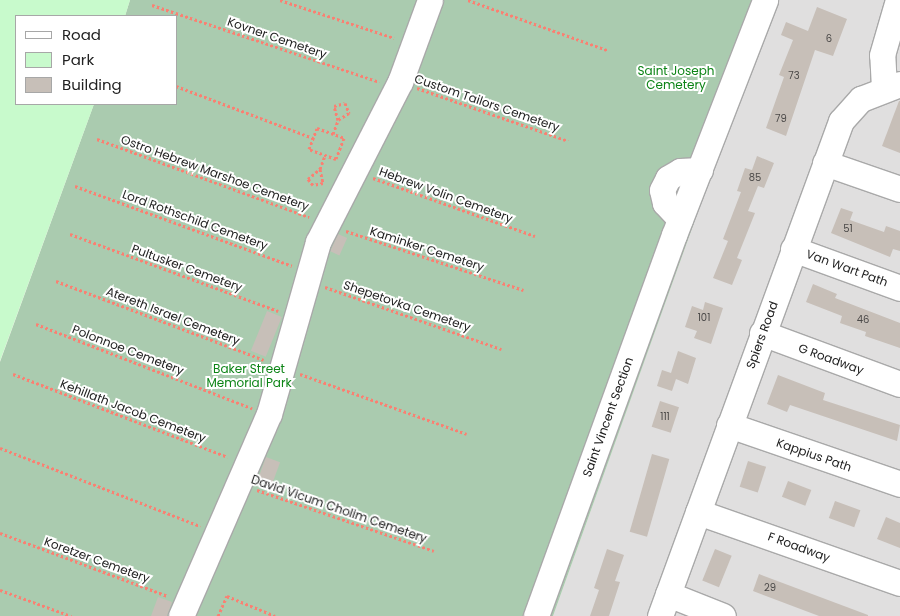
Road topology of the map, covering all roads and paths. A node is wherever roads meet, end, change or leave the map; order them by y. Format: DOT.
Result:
graph roads {
  1 [pos="280,0"];
  2 [pos="430,0"];
  3 [pos="468,0"];
  4 [pos="765,0"];
  5 [pos="898,0"];
  6 [pos="152,5"];
  7 [pos="414,45"];
  8 [pos="607,50"];
  9 [pos="398,85"];
  10 [pos="892,86"];
  11 [pos="178,87"];
  12 [pos="338,120"];
  13 [pos="333,134"];
  14 [pos="313,138"];
  15 [pos="97,139"];
  16 [pos="568,141"];
  17 [pos="325,155"];
  18 [pos="825,163"];
  19 [pos="320,169"];
  20 [pos="352,170"];
  21 [pos="75,186"];
  22 [pos="900,189"];
  23 [pos="326,224"];
  24 [pos="70,234"];
  25 [pos="534,236"];
  26 [pos="793,249"];
  27 [pos="308,276"];
  28 [pos="56,281"];
  29 [pos="900,288"];
  30 [pos="523,290"];
  31 [pos="297,319"];
  32 [pos="36,324"];
  33 [pos="762,333"];
  34 [pos="502,349"];
  35 [pos="283,368"];
  36 [pos="13,374"];
  37 [pos="900,384"];
  38 [pos="269,414"];
  39 [pos="729,425"];
  40 [pos="467,434"];
  41 [pos="0,448"];
  42 [pos="243,474"];
  43 [pos="900,484"];
  44 [pos="698,512"];
  45 [pos="217,532"];
  46 [pos="0,533"];
  47 [pos="434,551"];
  48 [pos="900,583"];
  49 [pos="0,590"];
  50 [pos="664,605"];
  51 [pos="184,610"];
  52 [pos="71,616"];
  53 [pos="218,616"];
  54 [pos="275,616"];
  55 [pos="536,616"];
  56 [pos="723,616"];
  1 -- 7 [label="path"];
  2 -- 7 [label="street"];
  3 -- 8 [label="path"];
  4 -- 55 [label="street, Saint Vincent Section"];
  5 -- 10 [label="street"];
  6 -- 9 [label="path, Kovner Cemetery"];
  7 -- 9 [label="street"];
  9 -- 16 [label="path, Custom Tailors Cemetery"];
  9 -- 20 [label="street"];
  10 -- 18 [label="street, Spiers Road"];
  11 -- 14 [label="path"];
  12 -- 12 [label="path"];
  12 -- 13 [label="path"];
  13 -- 14 [label="path"];
  13 -- 17 [label="path"];
  14 -- 17 [label="path"];
  15 -- 23 [label="path, Ostro Hebrew Marshoe Cemetery"];
  17 -- 19 [label="path"];
  18 -- 22 [label="street"];
  18 -- 26 [label="street, Spiers Road"];
  19 -- 19 [label="path"];
  20 -- 23 [label="street"];
  20 -- 25 [label="path, Hebrew Volin Cemetery"];
  21 -- 27 [label="path, Lord Rothschild Cemetery"];
  23 -- 27 [label="street"];
  23 -- 30 [label="path, Kaminker Cemetery"];
  24 -- 31 [label="path, Pultusker Cemetery"];
  26 -- 29 [label="street, Van Wart Path"];
  26 -- 33 [label="street, Spiers Road"];
  27 -- 31 [label="street"];
  27 -- 34 [label="path, Shepetovka Cemetery"];
  28 -- 35 [label="path, Atereth Israel Cemetery"];
  31 -- 35 [label="street"];
  32 -- 38 [label="path, Polonnoe Cemetery"];
  33 -- 37 [label="street, G Roadway"];
  33 -- 39 [label="street, Spiers Road"];
  35 -- 38 [label="street"];
  35 -- 40 [label="path, Atereth Israel Cemetery"];
  36 -- 42 [label="path, Kehillath Jacob Cemetery"];
  38 -- 42 [label="street"];
  39 -- 43 [label="street, Kappius Path"];
  39 -- 44 [label="street, Spiers Road"];
  41 -- 45 [label="path"];
  42 -- 45 [label="street"];
  42 -- 47 [label="path, David Vicum Cholim Cemetery"];
  44 -- 48 [label="street, F Roadway"];
  44 -- 50 [label="street, Spiers Road"];
  45 -- 51 [label="street"];
  46 -- 51 [label="path, Koretzer Cemetery"];
  49 -- 52 [label="path"];
  50 -- 56 [label="street"];
  53 -- 54 [label="path"];
}
